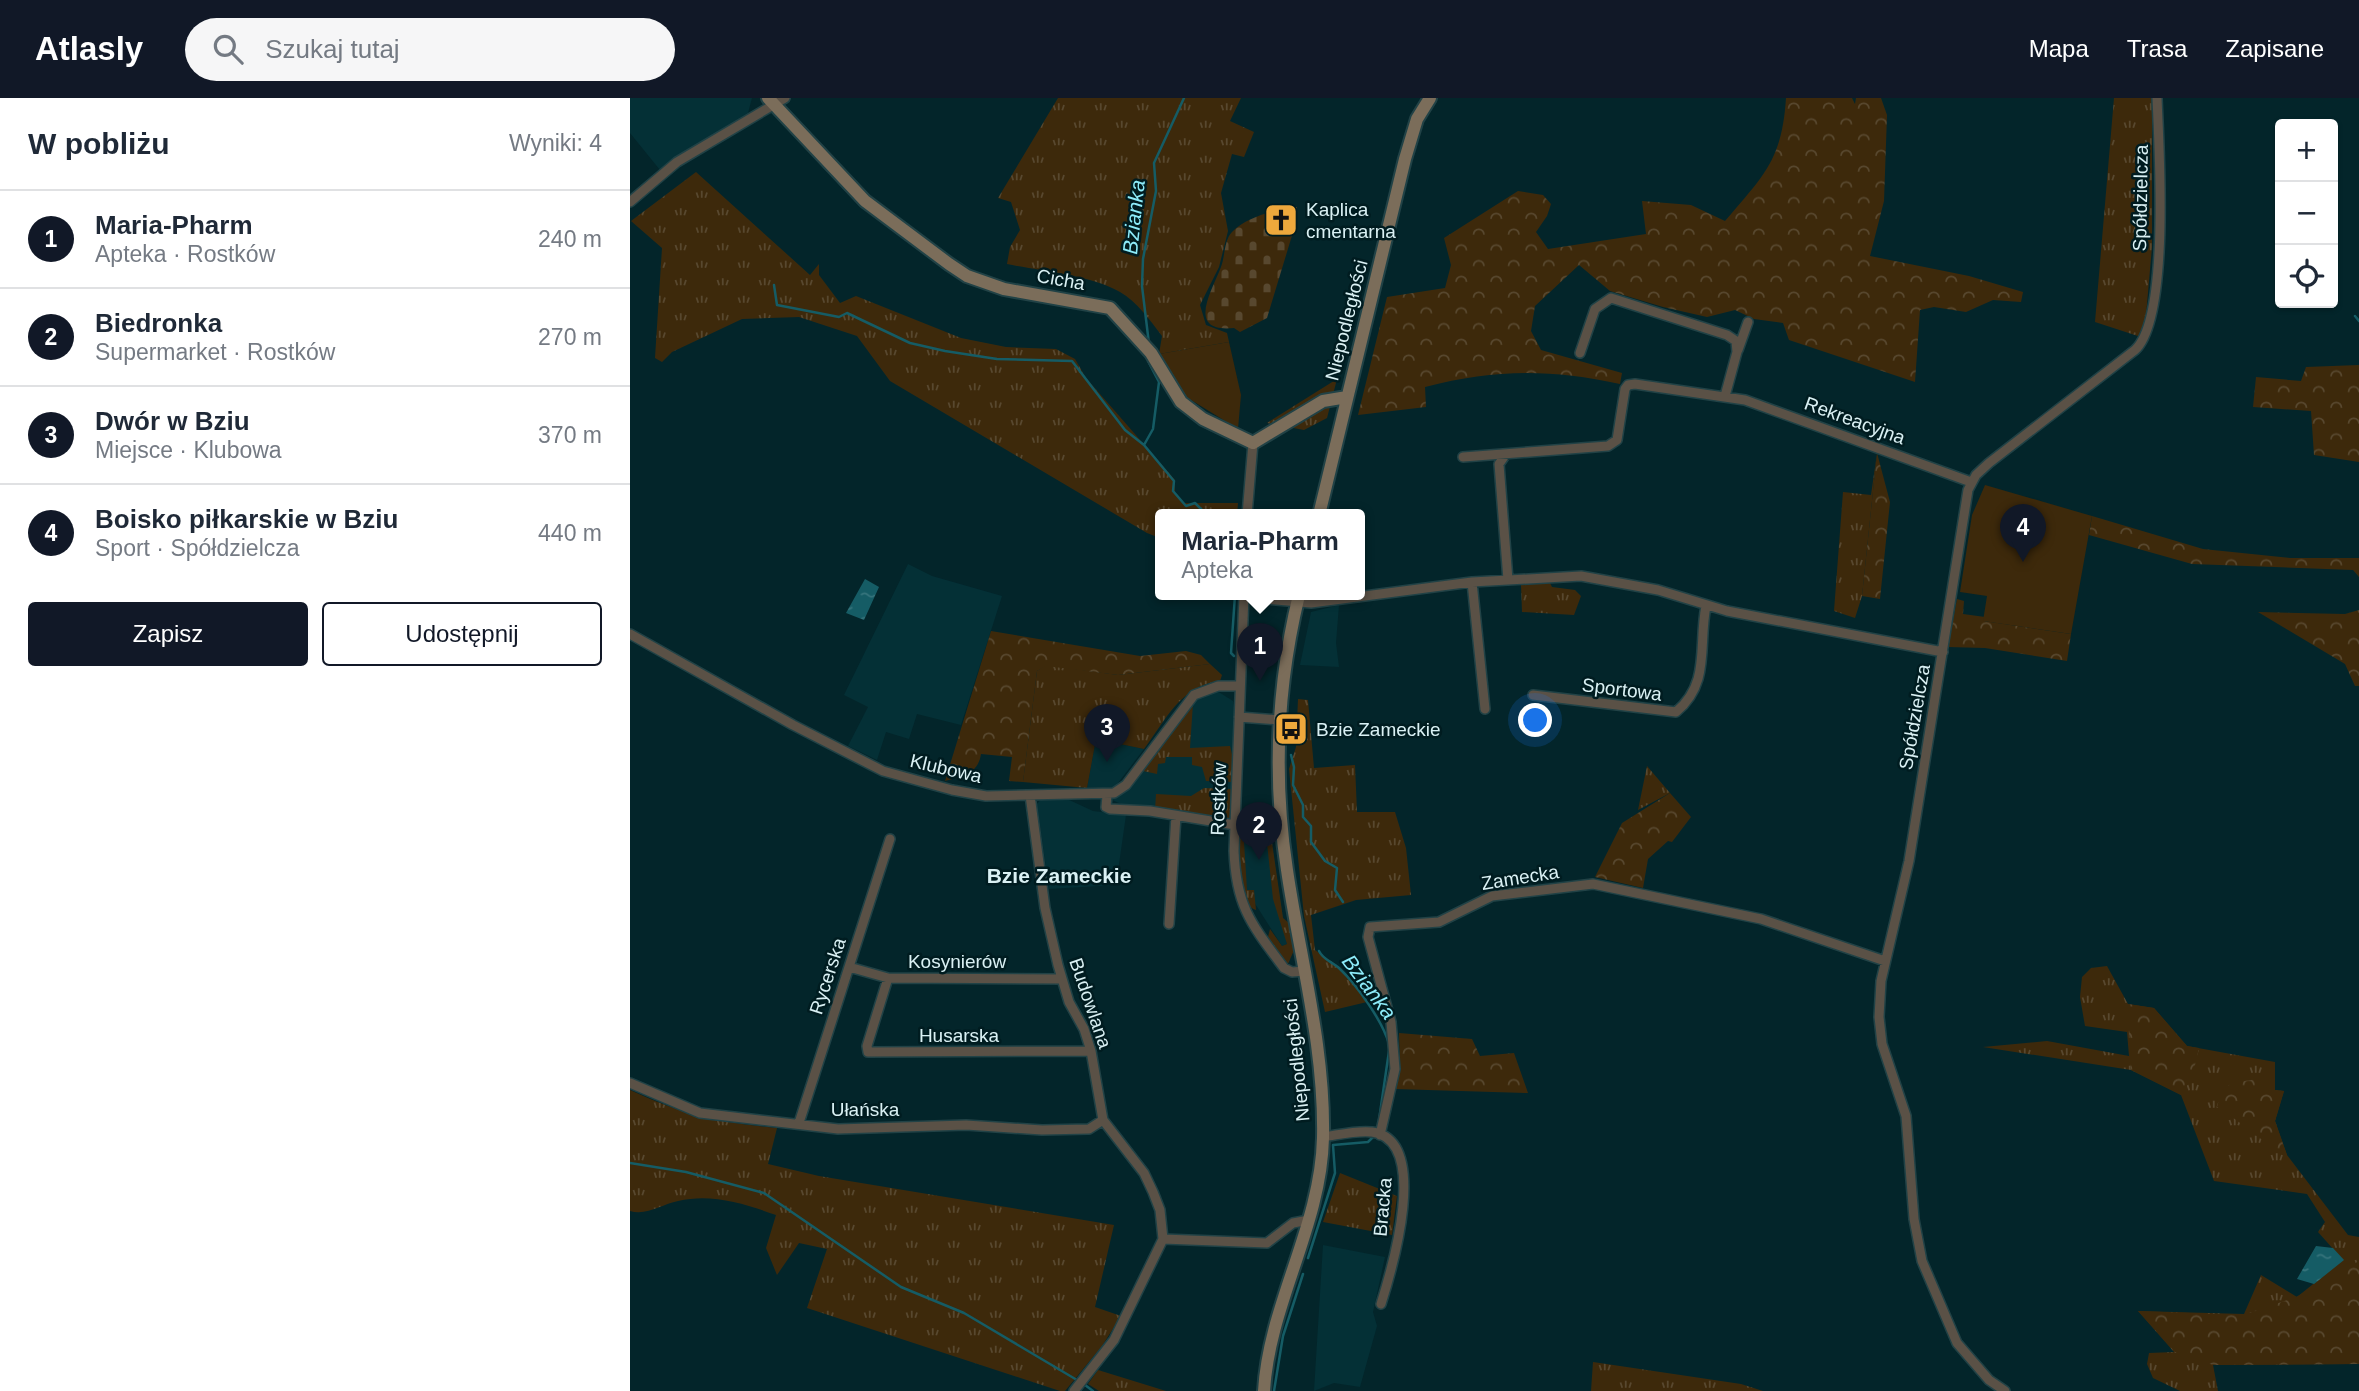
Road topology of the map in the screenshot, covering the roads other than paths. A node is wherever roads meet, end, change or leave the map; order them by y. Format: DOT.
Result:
graph roads {
  1 [pos="1430,98"];
  2 [pos="2157,98"];
  3 [pos="776,101"];
  4 [pos="630,202"];
  5 [pos="1748,322"];
  6 [pos="1737,352"];
  7 [pos="1580,354"];
  8 [pos="1725,396"];
  9 [pos="1347,397"];
  10 [pos="1253,443"];
  11 [pos="1506,454"];
  12 [pos="1463,457"];
  13 [pos="1971,482"];
  14 [pos="1248,509"];
  15 [pos="1319,509"];
  16 [pos="1508,580"];
  17 [pos="1472,583"];
  18 [pos="1365,593"];
  19 [pos="1243,600"];
  20 [pos="1298,600"];
  21 [pos="1706,606"];
  22 [pos="630,634"];
  23 [pos="1943,652"];
  24 [pos="1240,686"];
  25 [pos="1533,695"];
  26 [pos="1485,709"];
  27 [pos="1238,717"];
  28 [pos="1280,720"];
  29 [pos="1030,795"];
  30 [pos="1107,795"];
  31 [pos="1176,816"];
  32 [pos="1236,825"];
  33 [pos="890,839"];
  34 [pos="1169,924"];
  35 [pos="1885,961"];
  36 [pos="849,967"];
  37 [pos="1305,971"];
  38 [pos="888,978"];
  39 [pos="1062,979"];
  40 [pos="877,1013"];
  41 [pos="1091,1051"];
  42 [pos="630,1083"];
  43 [pos="1103,1120"];
  44 [pos="799,1124"];
  45 [pos="1380,1135"];
  46 [pos="1323,1137"];
  47 [pos="1309,1220"];
  48 [pos="1163,1238"];
  49 [pos="1381,1304"];
  50 [pos="1074,1391"];
  51 [pos="1264,1391"];
  52 [pos="2005,1391"];
  1 -- 9 [label="street, Niepodległości"];
  2 -- 13 [label="street, Spółdzielcza"];
  3 -- 4 [label="street"];
  3 -- 10 [label="street, Cicha"];
  5 -- 6 [label="street"];
  6 -- 7 [label="street"];
  6 -- 8 [label="street"];
  8 -- 11 [label="street, Rekreacyjna"];
  8 -- 13 [label="street, Rekreacyjna"];
  9 -- 10 [label="street"];
  9 -- 15 [label="street, Niepodległości"];
  10 -- 14 [label="street"];
  11 -- 12 [label="street, Rekreacyjna"];
  11 -- 16 [label="street"];
  13 -- 23 [label="street, Spółdzielcza"];
  16 -- 17 [label="street"];
  16 -- 21 [label="street"];
  17 -- 18 [label="street"];
  17 -- 26 [label="street"];
  19 -- 24 [label="street, Rostków"];
  20 -- 28 [label="street, Niepodległości"];
  21 -- 23 [label="street"];
  21 -- 25 [label="street, Sportowa"];
  22 -- 29 [label="street, Klubowa"];
  23 -- 35 [label="street, Spółdzielcza"];
  24 -- 27 [label="street, Rostków"];
  24 -- 30 [label="street"];
  27 -- 28 [label="street"];
  27 -- 32 [label="street, Rostków"];
  28 -- 37 [label="street, Niepodległości"];
  29 -- 30 [label="street, Klubowa"];
  29 -- 39 [label="street, Budowlana"];
  30 -- 31 [label="street"];
  31 -- 32 [label="street"];
  31 -- 34 [label="street"];
  32 -- 37 [label="street, Rostków"];
  33 -- 36 [label="street, Rycerska"];
  35 -- 45 [label="street, Zamecka"];
  35 -- 52 [label="street, Spółdzielcza"];
  36 -- 38 [label="street"];
  36 -- 44 [label="street, Rycerska"];
  37 -- 46 [label="street, Niepodległości"];
  38 -- 39 [label="street, Kosynierów"];
  38 -- 40 [label="street, Kosynierów"];
  39 -- 41 [label="street, Budowlana"];
  40 -- 41 [label="street, Husarska"];
  41 -- 43 [label="street, Budowlana"];
  42 -- 44 [label="street, Ułańska"];
  43 -- 44 [label="street, Ułańska"];
  43 -- 48 [label="street, Budowlana"];
  45 -- 46 [label="street"];
  45 -- 49 [label="street, Bracka"];
  46 -- 47 [label="street, Niepodległości"];
  47 -- 48 [label="street"];
  47 -- 51 [label="street, Niepodległości"];
  48 -- 50 [label="street"];
}
